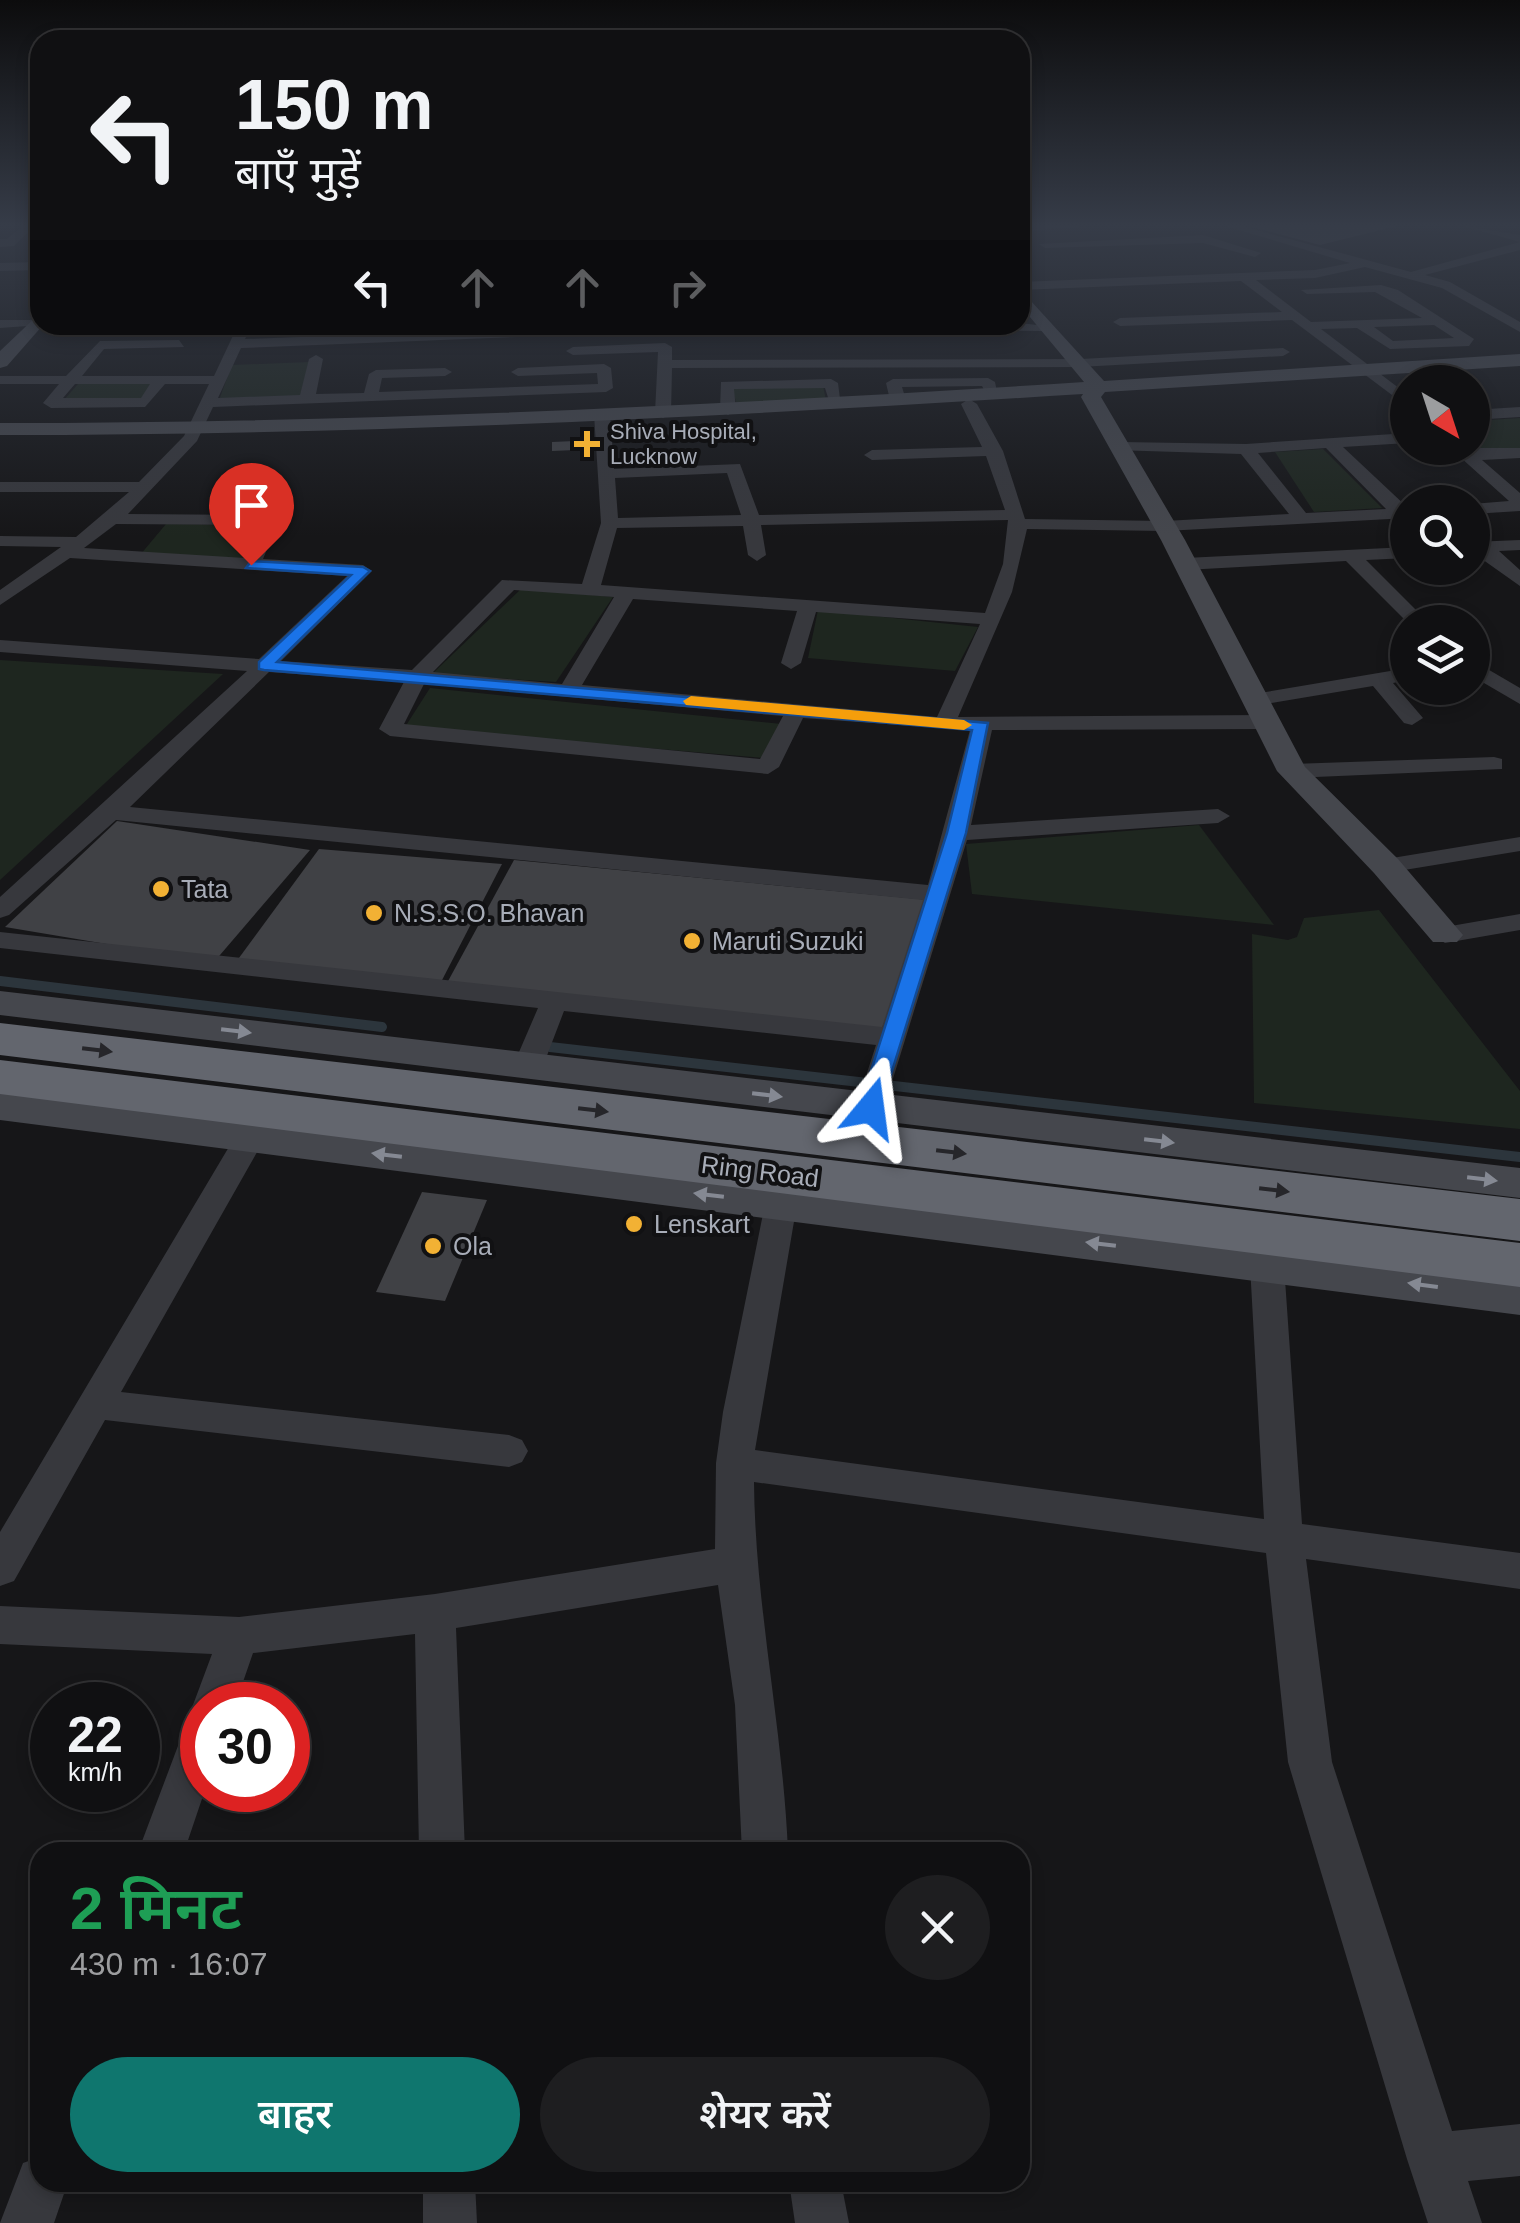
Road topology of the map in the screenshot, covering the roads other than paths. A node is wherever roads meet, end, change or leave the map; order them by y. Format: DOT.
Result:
graph roads {
  1 [pos="30,329"];
  2 [pos="1049,329"];
  3 [pos="1126,329"];
  4 [pos="1256,329"];
  5 [pos="1309,329"];
  6 [pos="1367,329"];
  7 [pos="1449,329"];
  8 [pos="184,335"];
  9 [pos="242,335"];
  10 [pos="374,335"];
  11 [pos="449,335"];
  12 [pos="517,335"];
  13 [pos="665,335"];
  14 [pos="1132,335"];
  15 [pos="1192,338"];
  16 [pos="236,344"];
  17 [pos="1145,347"];
  18 [pos="665,348"];
  19 [pos="775,350"];
  20 [pos="556,352"];
  21 [pos="391,356"];
  22 [pos="1212,356"];
  23 [pos="372,357"];
  24 [pos="335,358"];
  25 [pos="1074,358"];
  26 [pos="1157,359"];
  27 [pos="298,360"];
  28 [pos="316,360"];
  29 [pos="1520,360"];
  30 [pos="0,362"];
  31 [pos="245,362"];
  32 [pos="228,363"];
  33 [pos="665,364"];
  34 [pos="1520,368"];
  35 [pos="444,372"];
  36 [pos="518,372"];
  37 [pos="1370,374"];
  38 [pos="0,380"];
  39 [pos="70,380"];
  40 [pos="161,380"];
  41 [pos="220,380"];
  42 [pos="1390,389"];
  43 [pos="518,391"];
  44 [pos="1095,392"];
  45 [pos="441,394"];
  46 [pos="371,396"];
  47 [pos="307,399"];
  48 [pos="209,402"];
  49 [pos="969,404"];
  50 [pos="663,412"];
  51 [pos="1520,412"];
  52 [pos="1490,414"];
  53 [pos="519,417"];
  54 [pos="602,419"];
  55 [pos="449,424"];
  56 [pos="0,429"];
  57 [pos="194,433"];
  58 [pos="0,438"];
  59 [pos="1390,439"];
  60 [pos="1330,444"];
  61 [pos="1120,447"];
  62 [pos="1246,449"];
  63 [pos="995,451"];
  64 [pos="1490,452"];
  65 [pos="1520,453"];
  66 [pos="872,455"];
  67 [pos="1477,465"];
  68 [pos="604,474"];
  69 [pos="0,488"];
  70 [pos="142,488"];
  71 [pos="1390,500"];
  72 [pos="1520,504"];
  73 [pos="1490,507"];
  74 [pos="1390,514"];
  75 [pos="752,518"];
  76 [pos="1300,518"];
  77 [pos="112,519"];
  78 [pos="152,520"];
  79 [pos="1016,520"];
  80 [pos="610,524"];
  81 [pos="1165,526"];
  82 [pos="0,541"];
  83 [pos="1520,544"];
  84 [pos="1490,546"];
  85 [pos="74,547"];
  86 [pos="1390,553"];
  87 [pos="757,554"];
  88 [pos="121,556"];
  89 [pos="1351,556"];
  90 [pos="1490,556"];
  91 [pos="1184,564"];
  92 [pos="251,565"];
  93 [pos="1520,580"];
  94 [pos="590,590"];
  95 [pos="627,592"];
  96 [pos="0,599"];
  97 [pos="808,605"];
  98 [pos="1401,605"];
  99 [pos="991,619"];
  100 [pos="0,646"];
  101 [pos="791,663"];
  102 [pos="264,665"];
  103 [pos="417,677"];
  104 [pos="1390,678"];
  105 [pos="1490,678"];
  106 [pos="1379,680"];
  107 [pos="568,691"];
  108 [pos="1520,698"];
  109 [pos="796,710"];
  110 [pos="1260,711"];
  111 [pos="1412,718"];
  112 [pos="944,724"];
  113 [pos="982,726"];
  114 [pos="1494,764"];
  115 [pos="1292,772"];
  116 [pos="111,812"];
  117 [pos="1218,816"];
  118 [pos="956,833"];
  119 [pos="1520,844"];
  120 [pos="1386,866"];
  121 [pos="938,894"];
  122 [pos="0,910"];
  123 [pos="1520,922"];
  124 [pos="1446,935"];
  125 [pos="0,940"];
  126 [pos="0,1003"];
  127 [pos="550,1011"];
  128 [pos="894,1038"];
  129 [pos="0,1039"];
  130 [pos="525,1073"];
  131 [pos="0,1078"];
  132 [pos="875,1090"];
  133 [pos="0,1107"];
  134 [pos="250,1138"];
  135 [pos="1520,1184"];
  136 [pos="781,1204"];
  137 [pos="1520,1220"];
  138 [pos="1267,1265"];
  139 [pos="1520,1266"];
  140 [pos="1520,1298"];
  141 [pos="95,1404"];
  142 [pos="509,1451"];
  143 [pos="735,1463"];
  144 [pos="1284,1538"];
  145 [pos="736,1564"];
  146 [pos="0,1568"];
  147 [pos="1520,1571"];
  148 [pos="435,1614"];
  149 [pos="0,1626"];
  150 [pos="239,1636"];
  151 [pos="222,1682"];
  152 [pos="180,1799"];
  153 [pos="165,1842"];
  154 [pos="442,1842"];
  155 [pos="763,1842"];
  156 [pos="1520,2150"];
  157 [pos="1434,2159"];
  158 [pos="38,2192"];
  159 [pos="449,2192"];
  160 [pos="817,2192"];
  161 [pos="27,2223"];
  162 [pos="450,2223"];
  163 [pos="822,2223"];
  164 [pos="1455,2223"];
  1 -- 30 [label="street"];
  2 -- 25 [label="street"];
  3 -- 14 [label="street"];
  4 -- 22 [label="street"];
  5 -- 37 [label="street"];
  6 -- 7 [label="street"];
  8 -- 39 [label="street"];
  9 -- 16 [label="street"];
  10 -- 16 [label="street"];
  11 -- 35 [label="street"];
  12 -- 36 [label="street"];
  13 -- 18 [label="street"];
  15 -- 22 [label="street"];
  16 -- 32 [label="street"];
  17 -- 26 [label="street"];
  18 -- 20 [label="street"];
  18 -- 33 [label="street"];
  19 -- 25 [label="street"];
  21 -- 23 [label="street"];
  22 -- 26 [label="street"];
  24 -- 28 [label="street"];
  25 -- 26 [label="street"];
  25 -- 33 [label="street"];
  25 -- 44 [label="street"];
  27 -- 28 [label="street"];
  28 -- 47 [label="street"];
  29 -- 37 [label="street"];
  31 -- 32 [label="street"];
  32 -- 41 [label="street"];
  33 -- 50 [label="street"];
  34 -- 37 [label="street"];
  35 -- 45 [label="street"];
  35 -- 46 [label="street"];
  36 -- 43 [label="street"];
  36 -- 43 [label="street"];
  37 -- 42 [label="street"];
  37 -- 44 [label="street"];
  38 -- 39 [label="street"];
  39 -- 40 [label="street"];
  39 -- 40 [label="street"];
  40 -- 41 [label="street"];
  41 -- 48 [label="street"];
  43 -- 45 [label="street"];
  43 -- 53 [label="street"];
  44 -- 49 [label="street"];
  44 -- 50 [label="street"];
  44 -- 61 [label="street"];
  45 -- 46 [label="street"];
  46 -- 47 [label="street"];
  47 -- 48 [label="street"];
  48 -- 57 [label="street"];
  49 -- 54 [label="street"];
  49 -- 63 [label="street"];
  50 -- 54 [label="street"];
  51 -- 52 [label="street"];
  53 -- 54 [label="street"];
  53 -- 55 [label="street"];
  54 -- 55 [label="street"];
  54 -- 68 [label="street"];
  55 -- 57 [label="street"];
  56 -- 57 [label="street"];
  57 -- 58 [label="street"];
  57 -- 70 [label="street"];
  59 -- 60 [label="street"];
  60 -- 62 [label="street"];
  60 -- 71 [label="street"];
  61 -- 62 [label="street"];
  61 -- 81 [label="street"];
  62 -- 76 [label="street"];
  63 -- 66 [label="street"];
  63 -- 79 [label="street"];
  64 -- 65 [label="street"];
  67 -- 72 [label="street"];
  68 -- 75 [label="street"];
  68 -- 80 [label="street"];
  69 -- 70 [label="street"];
  70 -- 77 [label="street"];
  72 -- 73 [label="street"];
  74 -- 76 [label="street"];
  75 -- 79 [label="street"];
  75 -- 80 [label="street"];
  75 -- 87 [label="street"];
  76 -- 81 [label="street"];
  77 -- 78 [label="street"];
  77 -- 85 [label="street"];
  78 -- 88 [label="street"];
  78 -- 92 [label="street"];
  79 -- 81 [label="street"];
  79 -- 99 [label="street"];
  80 -- 94 [label="street"];
  81 -- 91 [label="street"];
  82 -- 85 [label="street"];
  83 -- 84 [label="street"];
  85 -- 88 [label="street"];
  85 -- 96 [label="street"];
  86 -- 89 [label="street"];
  88 -- 92 [label="street"];
  89 -- 91 [label="street"];
  89 -- 98 [label="street"];
  90 -- 93 [label="street"];
  91 -- 110 [label="street"];
  92 -- 102 [label="street"];
  94 -- 95 [label="street"];
  94 -- 103 [label="street"];
  95 -- 97 [label="street"];
  95 -- 107 [label="street"];
  97 -- 99 [label="street"];
  97 -- 101 [label="street"];
  99 -- 112 [label="street"];
  100 -- 102 [label="street"];
  102 -- 103 [label="street"];
  102 -- 116 [label="street"];
  103 -- 107 [label="street"];
  103 -- 109 [label="street"];
  104 -- 106 [label="street"];
  105 -- 108 [label="street"];
  106 -- 110 [label="street"];
  106 -- 111 [label="street"];
  107 -- 109 [label="street"];
  109 -- 112 [label="street"];
  110 -- 113 [label="street"];
  110 -- 115 [label="street"];
  112 -- 113 [label="street"];
  113 -- 118 [label="street"];
  114 -- 115 [label="street"];
  115 -- 120 [label="street"];
  116 -- 121 [label="street"];
  116 -- 122 [label="street"];
  117 -- 118 [label="street"];
  118 -- 121 [label="street"];
  119 -- 120 [label="street"];
  120 -- 124 [label="street"];
  121 -- 128 [label="street"];
  123 -- 124 [label="street"];
  125 -- 127 [label="street"];
  126 -- 130 [label="street, one-way"];
  127 -- 128 [label="street"];
  127 -- 130 [label="street"];
  128 -- 132 [label="street"];
  129 -- 130 [label="highway, Ring Road, one-way"];
  130 -- 132 [label="street, one-way"];
  130 -- 137 [label="highway, Ring Road, one-way"];
  131 -- 139 [label="highway, Ring Road"];
  132 -- 135 [label="street, one-way"];
  133 -- 134 [label="street"];
  136 -- 134 [label="street, one-way"];
  134 -- 141 [label="street"];
  138 -- 136 [label="street, one-way"];
  136 -- 143 [label="street"];
  140 -- 138 [label="street, one-way"];
  138 -- 144 [label="street"];
  141 -- 142 [label="street"];
  141 -- 146 [label="street"];
  143 -- 144 [label="street"];
  143 -- 145 [label="street"];
  144 -- 147 [label="street"];
  144 -- 157 [label="street"];
  145 -- 148 [label="street"];
  145 -- 155 [label="street"];
  148 -- 150 [label="street"];
  148 -- 154 [label="street"];
  149 -- 150 [label="street"];
  150 -- 151 [label="street"];
  152 -- 153 [label="street"];
  156 -- 157 [label="street"];
  157 -- 164 [label="street"];
  158 -- 161 [label="street"];
  159 -- 162 [label="street"];
  160 -- 163 [label="street"];
}
